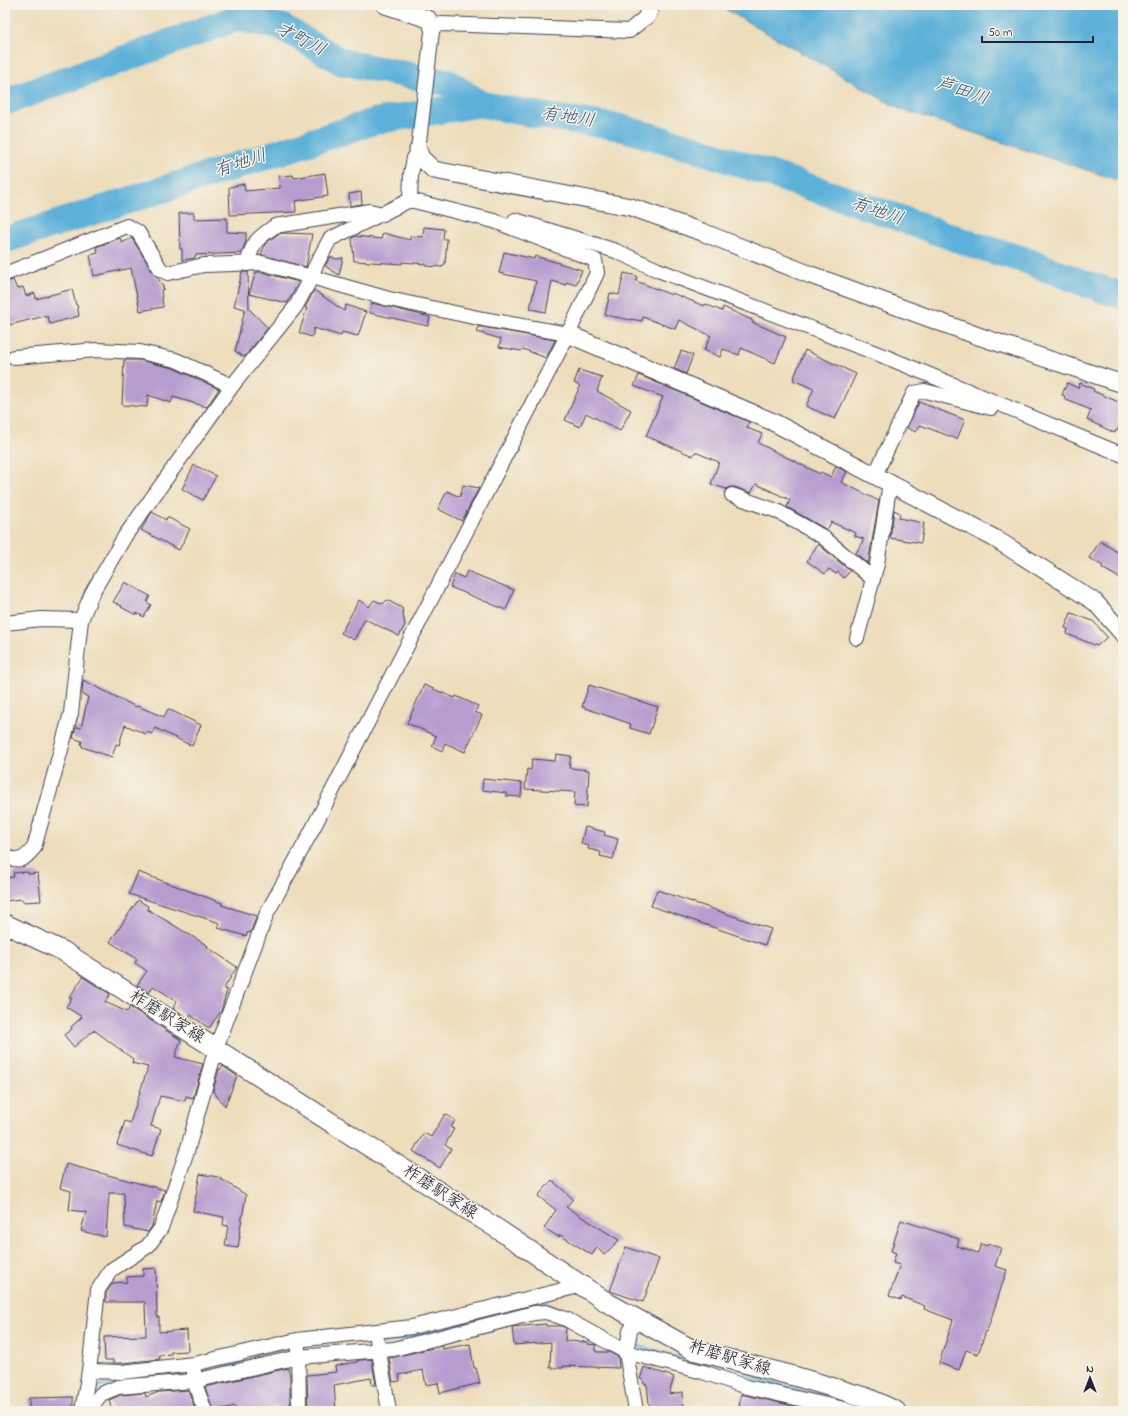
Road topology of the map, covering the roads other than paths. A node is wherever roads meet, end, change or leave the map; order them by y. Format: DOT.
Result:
graph roads {
  1 [pos="386,5"];
  2 [pos="649,10"];
  3 [pos="431,26"];
  4 [pos="418,152"];
  5 [pos="410,200"];
  6 [pos="383,214"];
  7 [pos="494,221"];
  8 [pos="247,264"];
  9 [pos="5,274"];
  10 [pos="311,278"];
  11 [pos="568,334"];
  12 [pos="14,358"];
  13 [pos="1123,384"];
  14 [pos="232,386"];
  15 [pos="1000,404"];
  16 [pos="1123,454"];
  17 [pos="883,479"];
  18 [pos="732,495"];
  19 [pos="873,579"];
  20 [pos="81,620"];
  21 [pos="5,623"];
  22 [pos="1123,634"];
  23 [pos="857,638"];
  24 [pos="5,857"];
  25 [pos="5,924"];
  26 [pos="216,1048"];
  27 [pos="583,1285"];
  28 [pos="634,1325"];
  29 [pos="376,1332"];
  30 [pos="297,1340"];
  31 [pos="378,1350"];
  32 [pos="626,1352"];
  33 [pos="299,1357"];
  34 [pos="194,1364"];
  35 [pos="89,1371"];
  36 [pos="194,1381"];
  37 [pos="300,1406"];
  38 [pos="82,1411"];
  39 [pos="92,1411"];
  40 [pos="205,1411"];
  41 [pos="389,1411"];
  42 [pos="636,1411"];
  43 [pos="853,1411"];
  44 [pos="896,1411"];
  1 -- 3 [label="street"];
  2 -- 3 [label="street"];
  3 -- 4 [label="street"];
  4 -- 5 [label="street"];
  4 -- 13 [label="street"];
  5 -- 6 [label="street"];
  5 -- 7 [label="street"];
  6 -- 8 [label="street"];
  6 -- 10 [label="street"];
  7 -- 11 [label="street"];
  7 -- 15 [label="street"];
  8 -- 9 [label="street"];
  8 -- 10 [label="street"];
  10 -- 11 [label="street"];
  10 -- 14 [label="street"];
  11 -- 17 [label="street"];
  11 -- 26 [label="street"];
  12 -- 14 [label="street"];
  14 -- 20 [label="street"];
  15 -- 16 [label="street"];
  15 -- 17 [label="street"];
  17 -- 19 [label="street"];
  17 -- 22 [label="street"];
  18 -- 19 [label="street"];
  19 -- 23 [label="street"];
  20 -- 21 [label="street"];
  20 -- 24 [label="street"];
  25 -- 26 [label="main road, 柞磨駅家線"];
  26 -- 27 [label="main road, 柞磨駅家線"];
  26 -- 35 [label="street"];
  27 -- 28 [label="main road, 柞磨駅家線"];
  27 -- 29 [label="street"];
  28 -- 32 [label="street"];
  28 -- 44 [label="main road, 柞磨駅家線"];
  29 -- 30 [label="street"];
  29 -- 31 [label="street"];
  30 -- 33 [label="street"];
  30 -- 34 [label="street"];
  31 -- 32 [label="street"];
  31 -- 33 [label="street"];
  31 -- 41 [label="street"];
  32 -- 42 [label="street"];
  32 -- 43 [label="street"];
  33 -- 36 [label="street"];
  33 -- 37 [label="street"];
  34 -- 35 [label="street"];
  34 -- 36 [label="street"];
  35 -- 38 [label="street"];
  36 -- 39 [label="street"];
  36 -- 40 [label="street"];
}
